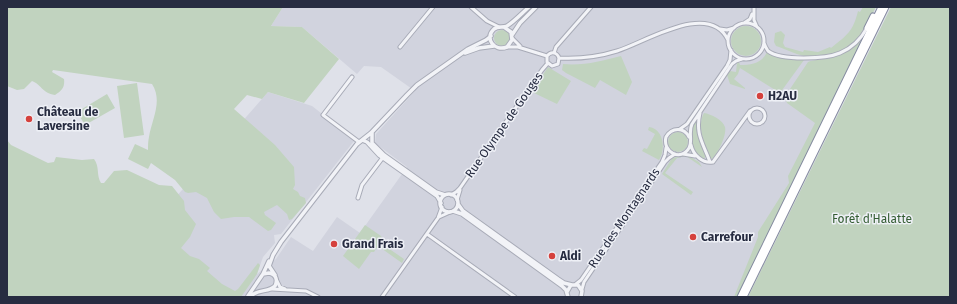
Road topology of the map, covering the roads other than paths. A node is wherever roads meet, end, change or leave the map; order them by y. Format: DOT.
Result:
graph roads {
  1 [pos="433,7"];
  2 [pos="471,7"];
  3 [pos="529,7"];
  4 [pos="536,7"];
  5 [pos="591,7"];
  6 [pos="880,7"];
  7 [pos="886,7"];
  8 [pos="754,9"];
  9 [pos="487,21"];
  10 [pos="742,24"];
  11 [pos="502,27"];
  12 [pos="718,28"];
  13 [pos="734,28"];
  14 [pos="758,28"];
  15 [pos="867,28"];
  16 [pos="491,34"];
  17 [pos="512,37"];
  18 [pos="728,40"];
  19 [pos="764,43"];
  20 [pos="495,46"];
  21 [pos="400,47"];
  22 [pos="508,47"];
  23 [pos="521,47"];
  24 [pos="731,50"];
  25 [pos="554,53"];
  26 [pos="459,56"];
  27 [pos="547,56"];
  28 [pos="559,58"];
  29 [pos="742,59"];
  30 [pos="548,63"];
  31 [pos="352,77"];
  32 [pos="701,110"];
  33 [pos="750,111"];
  34 [pos="752,124"];
  35 [pos="740,126"];
  36 [pos="679,130"];
  37 [pos="373,131"];
  38 [pos="690,139"];
  39 [pos="360,141"];
  40 [pos="666,148"];
  41 [pos="675,154"];
  42 [pos="682,154"];
  43 [pos="384,157"];
  44 [pos="699,157"];
  45 [pos="710,162"];
  46 [pos="460,188"];
  47 [pos="451,194"];
  48 [pos="445,196"];
  49 [pos="358,198"];
  50 [pos="458,202"];
  51 [pos="441,205"];
  52 [pos="451,211"];
  53 [pos="438,218"];
  54 [pos="427,234"];
  55 [pos="273,255"];
  56 [pos="263,274"];
  57 [pos="274,275"];
  58 [pos="260,278"];
  59 [pos="277,281"];
  60 [pos="574,285"];
  61 [pos="266,289"];
  62 [pos="272,289"];
  63 [pos="582,289"];
  64 [pos="293,290"];
  65 [pos="567,292"];
  66 [pos="582,296"];
  67 [pos="248,297"];
  68 [pos="318,297"];
  69 [pos="382,297"];
  70 [pos="515,297"];
  71 [pos="568,297"];
  72 [pos="740,297"];
  73 [pos="744,297"];
  1 -- 21 [label="street"];
  2 -- 9 [label="street"];
  3 -- 11 [label="street"];
  4 -- 17 [label="street"];
  5 -- 25 [label="street"];
  6 -- 15 [label="highway"];
  6 -- 72 [label="highway"];
  7 -- 73 [label="highway"];
  8 -- 10 [label="street"];
  8 -- 14 [label="street"];
  9 -- 11 [label="street"];
  9 -- 16 [label="street"];
  10 -- 13 [label="street"];
  10 -- 14 [label="street"];
  11 -- 16 [label="street"];
  11 -- 17 [label="street"];
  12 -- 13 [label="street"];
  12 -- 18 [label="street"];
  12 -- 28 [label="street"];
  13 -- 18 [label="street"];
  14 -- 19 [label="street"];
  15 -- 19 [label="street"];
  16 -- 20 [label="street"];
  16 -- 26 [label="street"];
  17 -- 22 [label="street"];
  17 -- 23 [label="street"];
  18 -- 24 [label="street"];
  19 -- 29 [label="street"];
  20 -- 22 [label="street"];
  20 -- 26 [label="street"];
  22 -- 23 [label="street"];
  23 -- 27 [label="street"];
  24 -- 29 [label="street"];
  24 -- 36 [label="street"];
  25 -- 27 [label="street"];
  25 -- 28 [label="street"];
  26 -- 37 [label="street"];
  27 -- 30 [label="street"];
  28 -- 30 [label="street"];
  29 -- 32 [label="street"];
  30 -- 46 [label="street, Rue Olympe de Gouges"];
  31 -- 39 [label="street"];
  32 -- 38 [label="street"];
  32 -- 45 [label="street"];
  33 -- 34 [label="street"];
  33 -- 34 [label="street"];
  33 -- 35 [label="street"];
  34 -- 35 [label="street"];
  35 -- 45 [label="street"];
  36 -- 38 [label="street"];
  36 -- 40 [label="street"];
  37 -- 39 [label="street"];
  37 -- 43 [label="street"];
  38 -- 42 [label="street"];
  38 -- 44 [label="street"];
  39 -- 43 [label="street"];
  39 -- 55 [label="street"];
  40 -- 41 [label="street"];
  40 -- 60 [label="street, Rue des Montagnards"];
  41 -- 42 [label="street"];
  41 -- 63 [label="street, Rue des Montagnards"];
  42 -- 44 [label="street"];
  43 -- 48 [label="street"];
  43 -- 49 [label="street"];
  43 -- 51 [label="street"];
  44 -- 45 [label="street"];
  46 -- 47 [label="street, Rue Olympe de Gouges"];
  46 -- 50 [label="street, Rue Olympe de Gouges"];
  47 -- 48 [label="street"];
  47 -- 50 [label="street"];
  48 -- 51 [label="street"];
  50 -- 52 [label="street"];
  50 -- 60 [label="street"];
  51 -- 52 [label="street"];
  51 -- 53 [label="street"];
  52 -- 53 [label="street"];
  52 -- 65 [label="street"];
  53 -- 54 [label="street"];
  54 -- 69 [label="street"];
  54 -- 70 [label="street"];
  55 -- 56 [label="street"];
  55 -- 57 [label="street"];
  56 -- 57 [label="street"];
  56 -- 58 [label="street"];
  57 -- 59 [label="street"];
  58 -- 61 [label="street"];
  58 -- 67 [label="street"];
  59 -- 62 [label="street"];
  59 -- 64 [label="street"];
  60 -- 63 [label="street"];
  60 -- 65 [label="street"];
  61 -- 62 [label="street"];
  61 -- 67 [label="street"];
  62 -- 64 [label="street"];
  63 -- 66 [label="street"];
  64 -- 68 [label="street"];
  65 -- 71 [label="street"];
}
